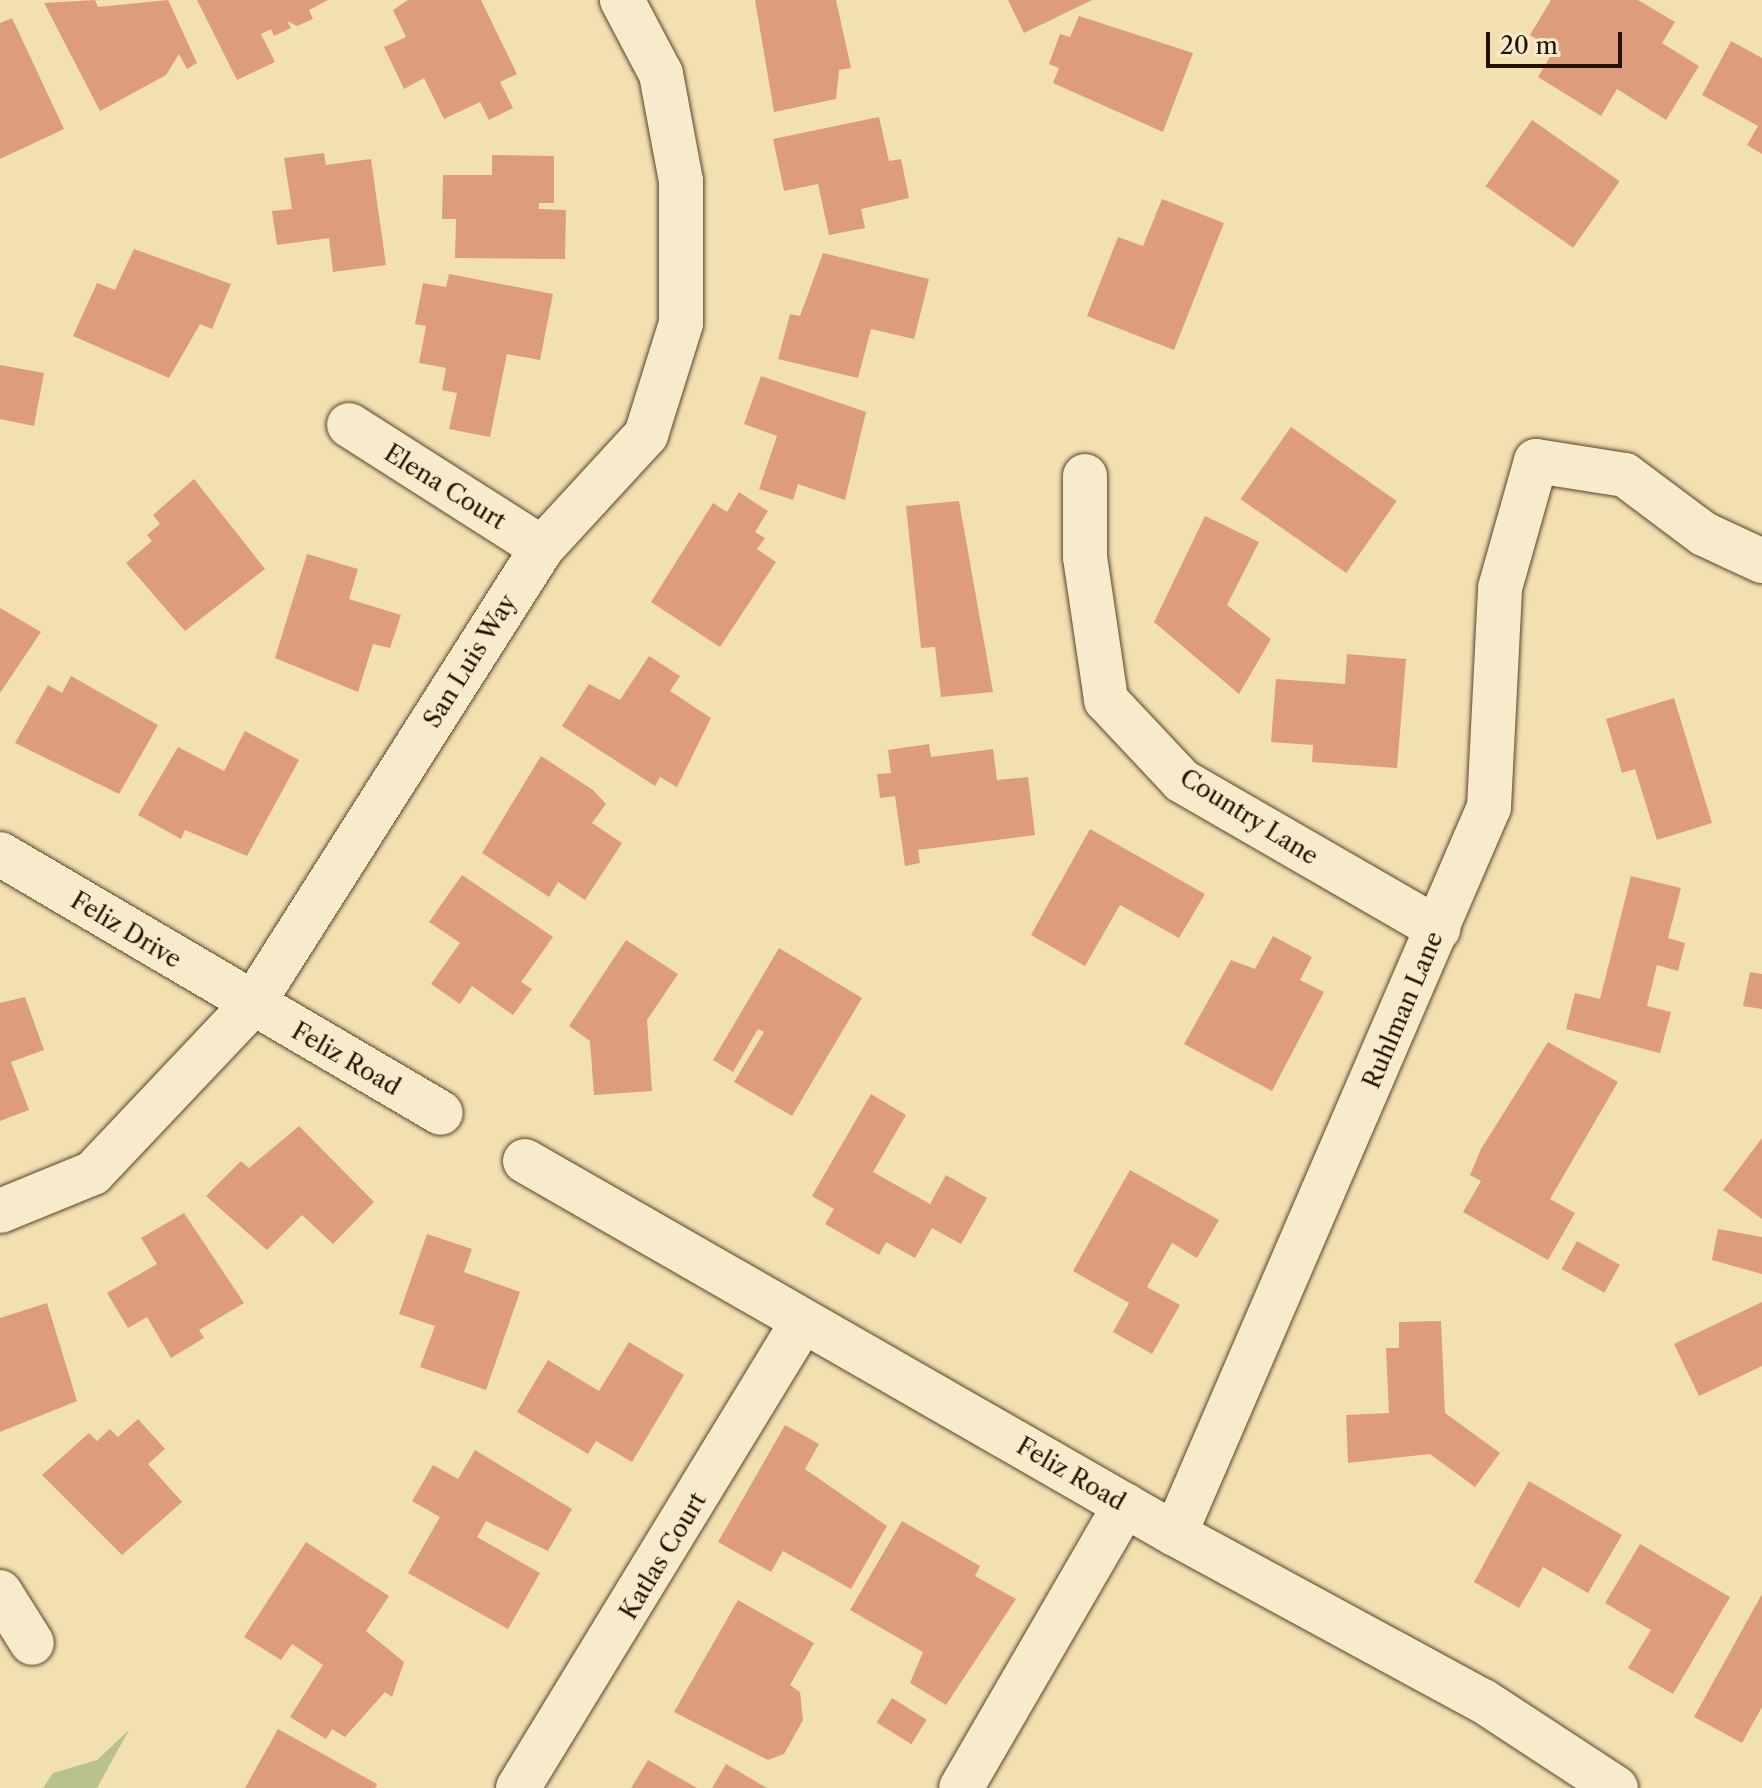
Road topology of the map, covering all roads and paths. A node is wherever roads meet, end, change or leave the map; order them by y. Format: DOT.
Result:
graph roads {
  1 [pos="622,0"];
  2 [pos="349,425"];
  3 [pos="1085,476"];
  4 [pos="542,548"];
  5 [pos="1762,561"];
  6 [pos="0,854"];
  7 [pos="1438,929"];
  8 [pos="252,1005"];
  9 [pos="441,1113"];
  10 [pos="525,1161"];
  11 [pos="0,1211"];
  12 [pos="803,1321"];
  13 [pos="1125,1505"];
  14 [pos="1175,1534"];
  15 [pos="0,1592"];
  16 [pos="32,1643"];
  17 [pos="518,1788"];
  18 [pos="961,1788"];
  19 [pos="1616,1788"];
  1 -- 4 [label="street, San Luis Way"];
  2 -- 4 [label="street, Elena Court"];
  3 -- 7 [label="street, Country Lane"];
  4 -- 8 [label="street, San Luis Way"];
  5 -- 7 [label="street, Ruhlman Lane"];
  6 -- 8 [label="street, Feliz Drive"];
  7 -- 14 [label="street, Ruhlman Lane"];
  8 -- 9 [label="street, Feliz Road"];
  8 -- 11 [label="street, San Luis Way"];
  10 -- 12 [label="street, Feliz Road"];
  12 -- 13 [label="street, Feliz Road"];
  12 -- 17 [label="street, Katlas Court"];
  13 -- 14 [label="street, Feliz Road"];
  13 -- 18 [label="street"];
  14 -- 19 [label="street, Feliz Road"];
  15 -- 16 [label="street"];
}
